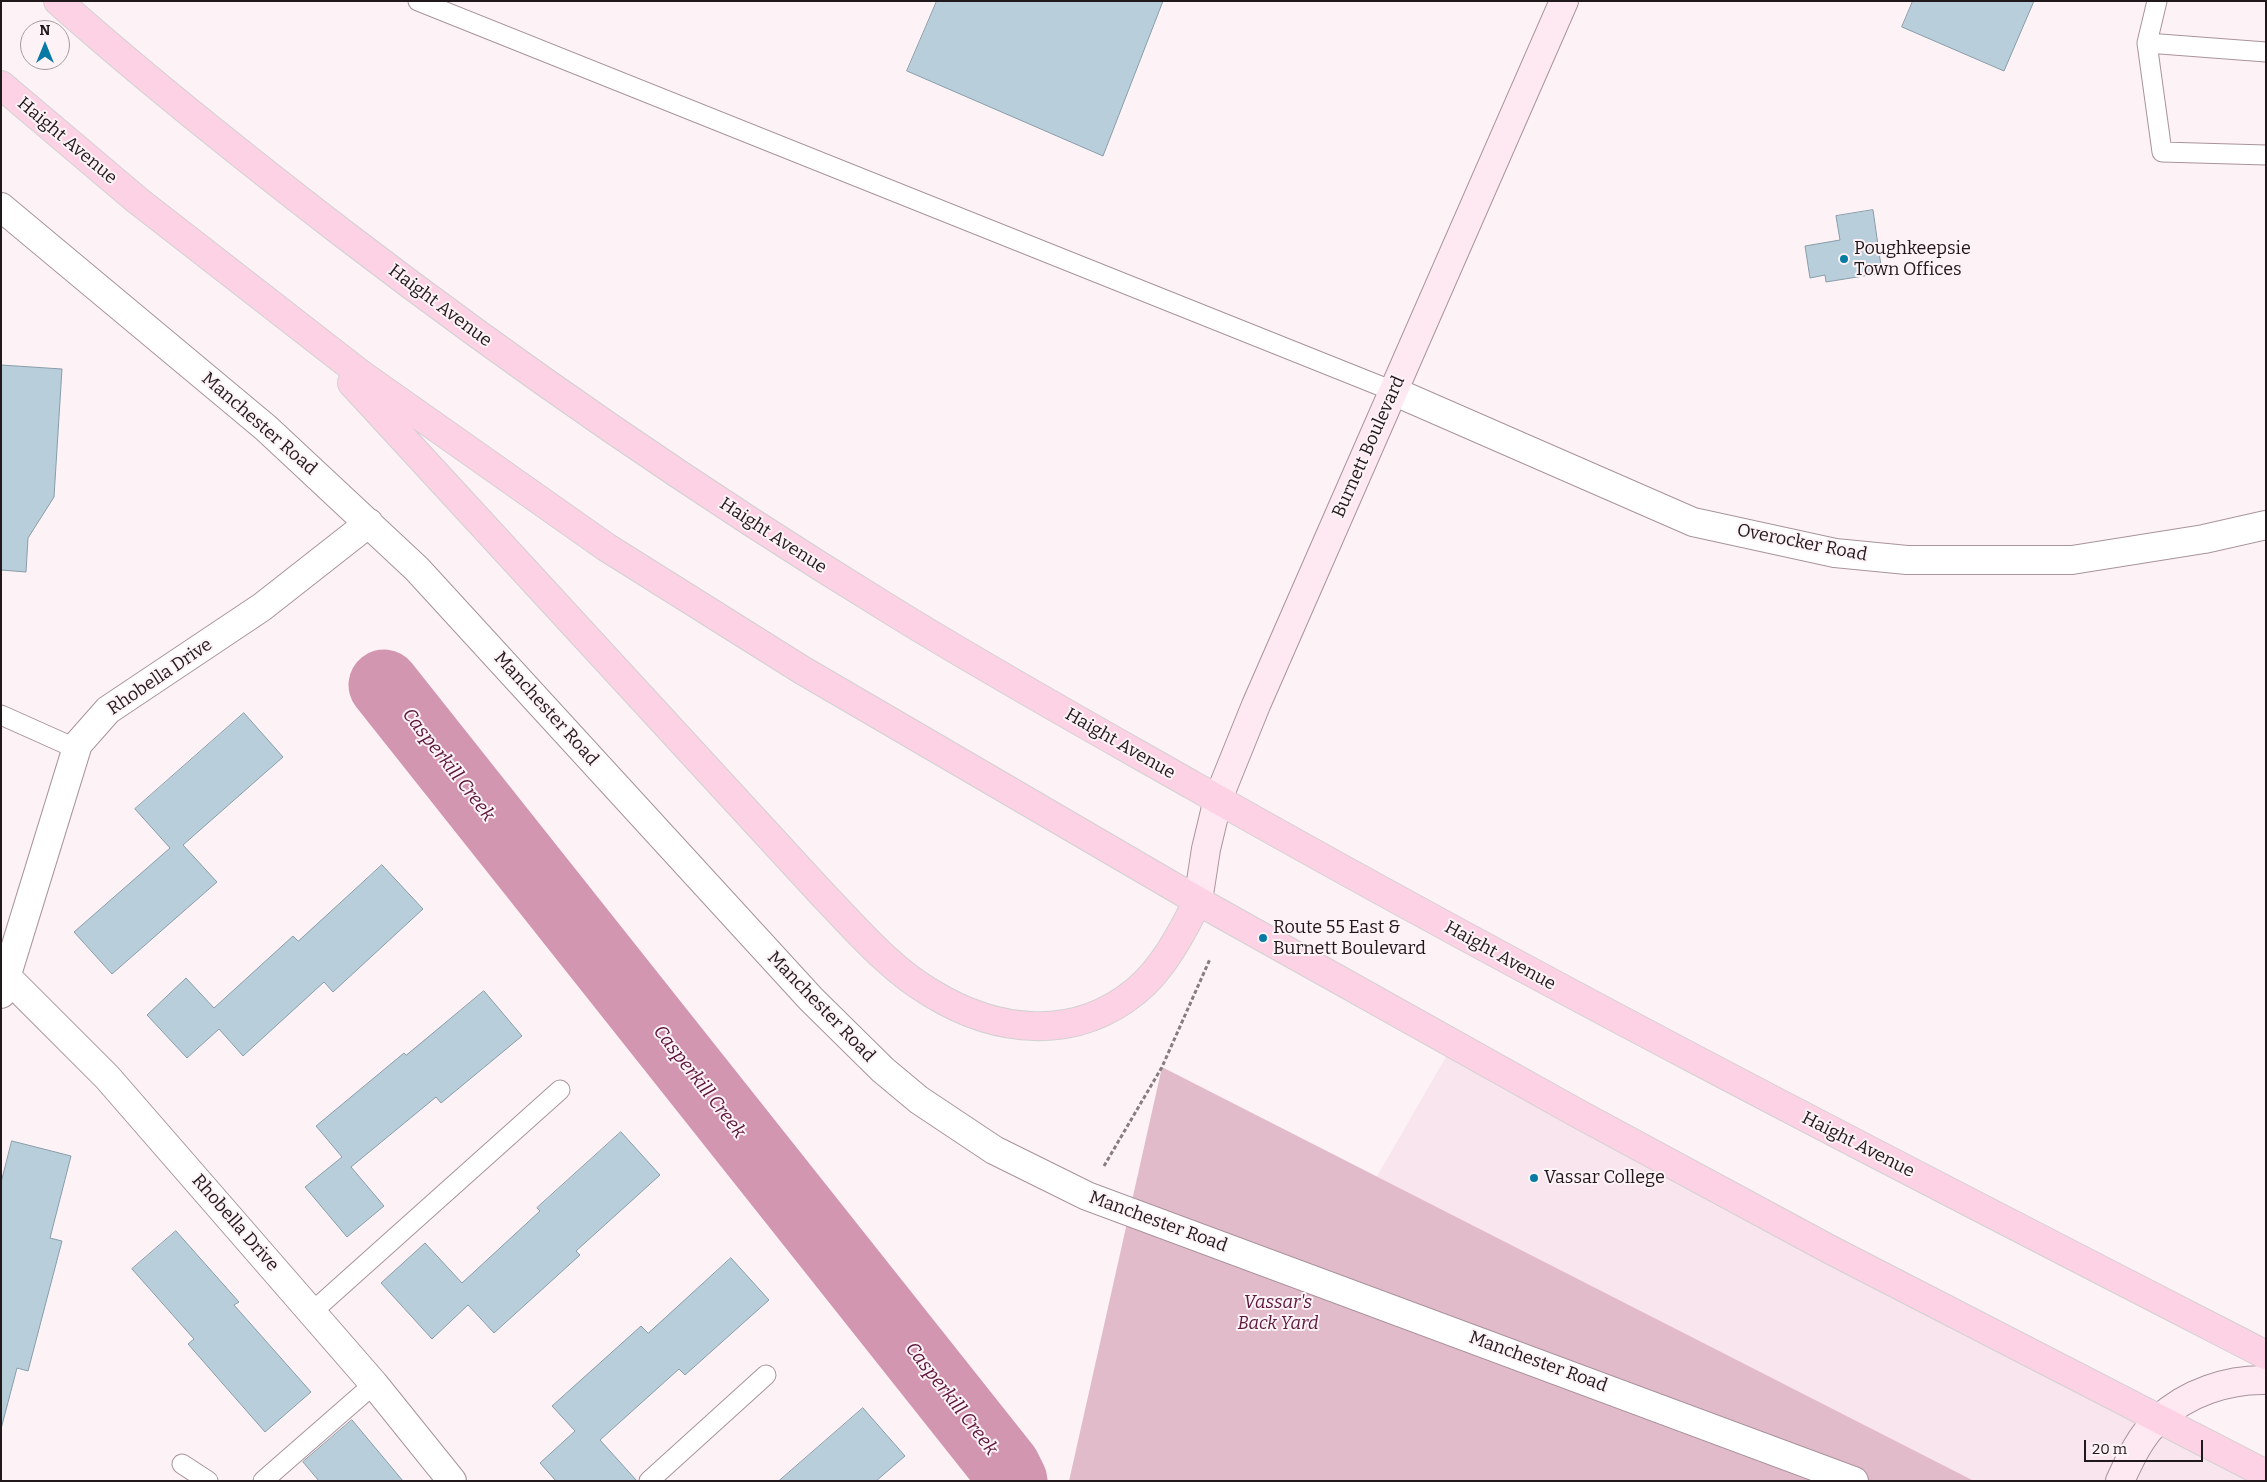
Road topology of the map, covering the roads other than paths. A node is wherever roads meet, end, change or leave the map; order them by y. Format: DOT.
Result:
graph roads {
  1 [pos="58,1"];
  2 [pos="418,1"];
  3 [pos="1564,1"];
  4 [pos="2157,1"];
  5 [pos="2147,43"];
  6 [pos="2266,52"];
  7 [pos="1,85"];
  8 [pos="2266,155"];
  9 [pos="1,207"];
  10 [pos="305,332"];
  11 [pos="1394,391"];
  12 [pos="369,523"];
  13 [pos="2266,525"];
  14 [pos="1,715"];
  15 [pos="77,749"];
  16 [pos="1218,799"];
  17 [pos="1198,901"];
  18 [pos="4,985"];
  19 [pos="560,1090"];
  20 [pos="312,1312"];
  21 [pos="2266,1355"];
  22 [pos="766,1375"];
  23 [pos="2266,1380"];
  24 [pos="374,1384"];
  25 [pos="2158,1419"];
  26 [pos="182,1464"];
  27 [pos="2266,1474"];
  28 [pos="208,1481"];
  29 [pos="263,1481"];
  30 [pos="452,1481"];
  31 [pos="649,1481"];
  32 [pos="1854,1481"];
  33 [pos="2120,1481"];
  1 -- 16 [label="main road, Haight Avenue"];
  2 -- 11 [label="lane"];
  3 -- 11 [label="street, Burnett Boulevard"];
  4 -- 5 [label="lane"];
  5 -- 6 [label="lane"];
  5 -- 8 [label="lane"];
  7 -- 10 [label="main road, Haight Avenue"];
  9 -- 12 [label="street, Manchester Road"];
  10 -- 17 [label="main road, Haight Avenue"];
  10 -- 17 [label="main road"];
  11 -- 13 [label="street, Overocker Road"];
  11 -- 16 [label="street, Burnett Boulevard"];
  12 -- 15 [label="street, Rhobella Drive"];
  12 -- 32 [label="street, Manchester Road"];
  14 -- 15 [label="lane"];
  15 -- 18 [label="street, Rhobella Drive"];
  16 -- 17 [label="street, Burnett Boulevard"];
  16 -- 21 [label="main road, Haight Avenue"];
  17 -- 25 [label="main road, Haight Avenue"];
  18 -- 20 [label="street, Rhobella Drive"];
  19 -- 20 [label="lane"];
  20 -- 24 [label="street, Rhobella Drive"];
  22 -- 31 [label="lane"];
  23 -- 25 [label="street"];
  24 -- 29 [label="lane"];
  24 -- 30 [label="street, Rhobella Drive"];
  25 -- 27 [label="main road"];
  25 -- 33 [label="street"];
  26 -- 28 [label="lane"];
}
